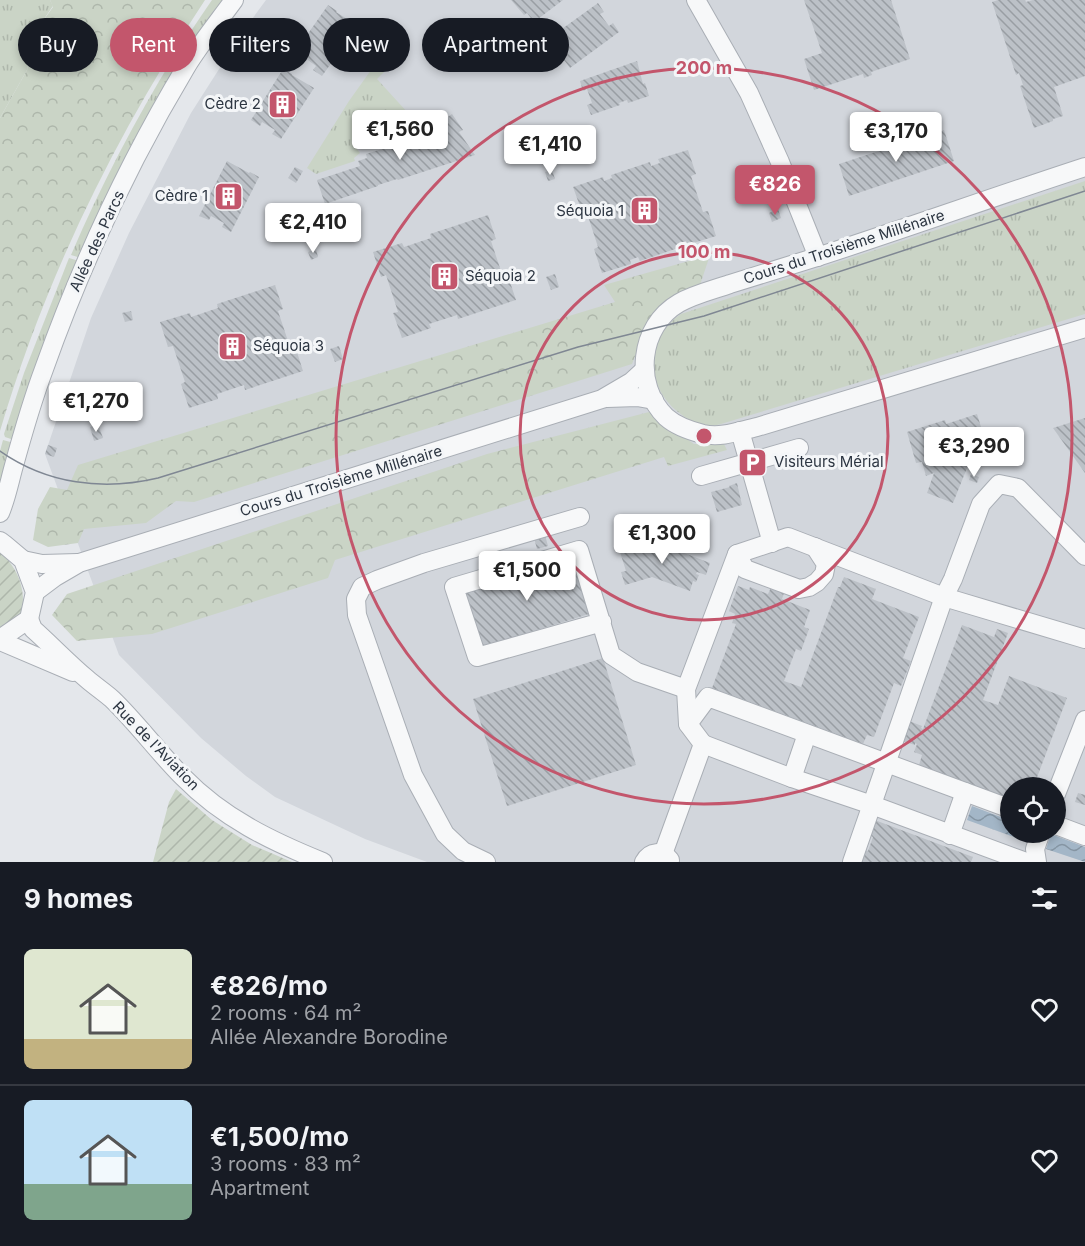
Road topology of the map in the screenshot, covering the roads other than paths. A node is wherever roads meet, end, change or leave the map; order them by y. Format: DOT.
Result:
graph roads {
  1 [pos="234,0"];
  2 [pos="696,0"];
  3 [pos="1085,167"];
  4 [pos="818,257"];
  5 [pos="1085,328"];
  6 [pos="644,370"];
  7 [pos="602,399"];
  8 [pos="654,400"];
  9 [pos="740,431"];
  10 [pos="799,448"];
  11 [pos="749,463"];
  12 [pos="701,476"];
  13 [pos="2,508"];
  14 [pos="579,517"];
  15 [pos="2,543"];
  16 [pos="772,543"];
  17 [pos="815,547"];
  18 [pos="737,554"];
  19 [pos="1085,556"];
  20 [pos="23,560"];
  21 [pos="80,563"];
  22 [pos="35,592"];
  23 [pos="944,597"];
  24 [pos="29,620"];
  25 [pos="602,622"];
  26 [pos="1085,639"];
  27 [pos="0,640"];
  28 [pos="85,678"];
  29 [pos="686,689"];
  30 [pos="1085,720"];
  31 [pos="688,724"];
  32 [pos="807,734"];
  33 [pos="702,744"];
  34 [pos="886,763"];
  35 [pos="1063,777"];
  36 [pos="792,778"];
  37 [pos="965,792"];
  38 [pos="1000,805"];
  39 [pos="872,806"];
  40 [pos="1066,829"];
  41 [pos="950,835"];
  42 [pos="1085,836"];
  43 [pos="1037,843"];
  44 [pos="667,858"];
  45 [pos="323,862"];
  46 [pos="486,862"];
  47 [pos="644,862"];
  48 [pos="852,862"];
  49 [pos="1026,862"];
  50 [pos="1037,862"];
  1 -- 13 [label="street, Allée des Parcs"];
  2 -- 4 [label="street"];
  3 -- 4 [label="street, Cours du Troisième Millénaire"];
  4 -- 6 [label="street, Cours du Troisième Millénaire"];
  5 -- 9 [label="street, Cours du Troisième Millénaire"];
  6 -- 7 [label="street, Cours du Troisième Millénaire"];
  6 -- 8 [label="street, Cours du Troisième Millénaire"];
  7 -- 8 [label="street, Cours du Troisième Millénaire"];
  7 -- 21 [label="street, Cours du Troisième Millénaire"];
  8 -- 9 [label="street, Cours du Troisième Millénaire"];
  9 -- 11 [label="street"];
  10 -- 11 [label="street"];
  11 -- 12 [label="street"];
  11 -- 16 [label="street"];
  13 -- 15 [label="street, Allée des Parcs"];
  14 -- 46 [label="street"];
  15 -- 20 [label="street"];
  16 -- 17 [label="street"];
  16 -- 18 [label="street"];
  17 -- 18 [label="street"];
  17 -- 23 [label="street"];
  18 -- 29 [label="street"];
  19 -- 23 [label="street"];
  20 -- 21 [label="street, Cours du Troisième Millénaire"];
  20 -- 22 [label="street"];
  21 -- 22 [label="street, Cours du Troisième Millénaire"];
  22 -- 24 [label="street"];
  23 -- 26 [label="street"];
  23 -- 34 [label="street"];
  24 -- 27 [label="street, Rue de l'Aviation"];
  24 -- 28 [label="street, Rue de l'Aviation"];
  25 -- 25 [label="street"];
  25 -- 29 [label="street"];
  27 -- 28 [label="street, Rue de l'Aviation"];
  28 -- 45 [label="street, Rue de l'Aviation"];
  29 -- 31 [label="street"];
  30 -- 35 [label="street"];
  31 -- 32 [label="street"];
  31 -- 33 [label="street"];
  32 -- 34 [label="street"];
  32 -- 36 [label="street"];
  33 -- 36 [label="street"];
  33 -- 44 [label="street"];
  34 -- 37 [label="street"];
  34 -- 39 [label="street"];
  36 -- 39 [label="street"];
  37 -- 38 [label="street"];
  37 -- 41 [label="street"];
  39 -- 41 [label="street"];
  39 -- 48 [label="street"];
  40 -- 42 [label="street"];
  41 -- 49 [label="street"];
  43 -- 50 [label="street"];
  44 -- 47 [label="street"];
}
